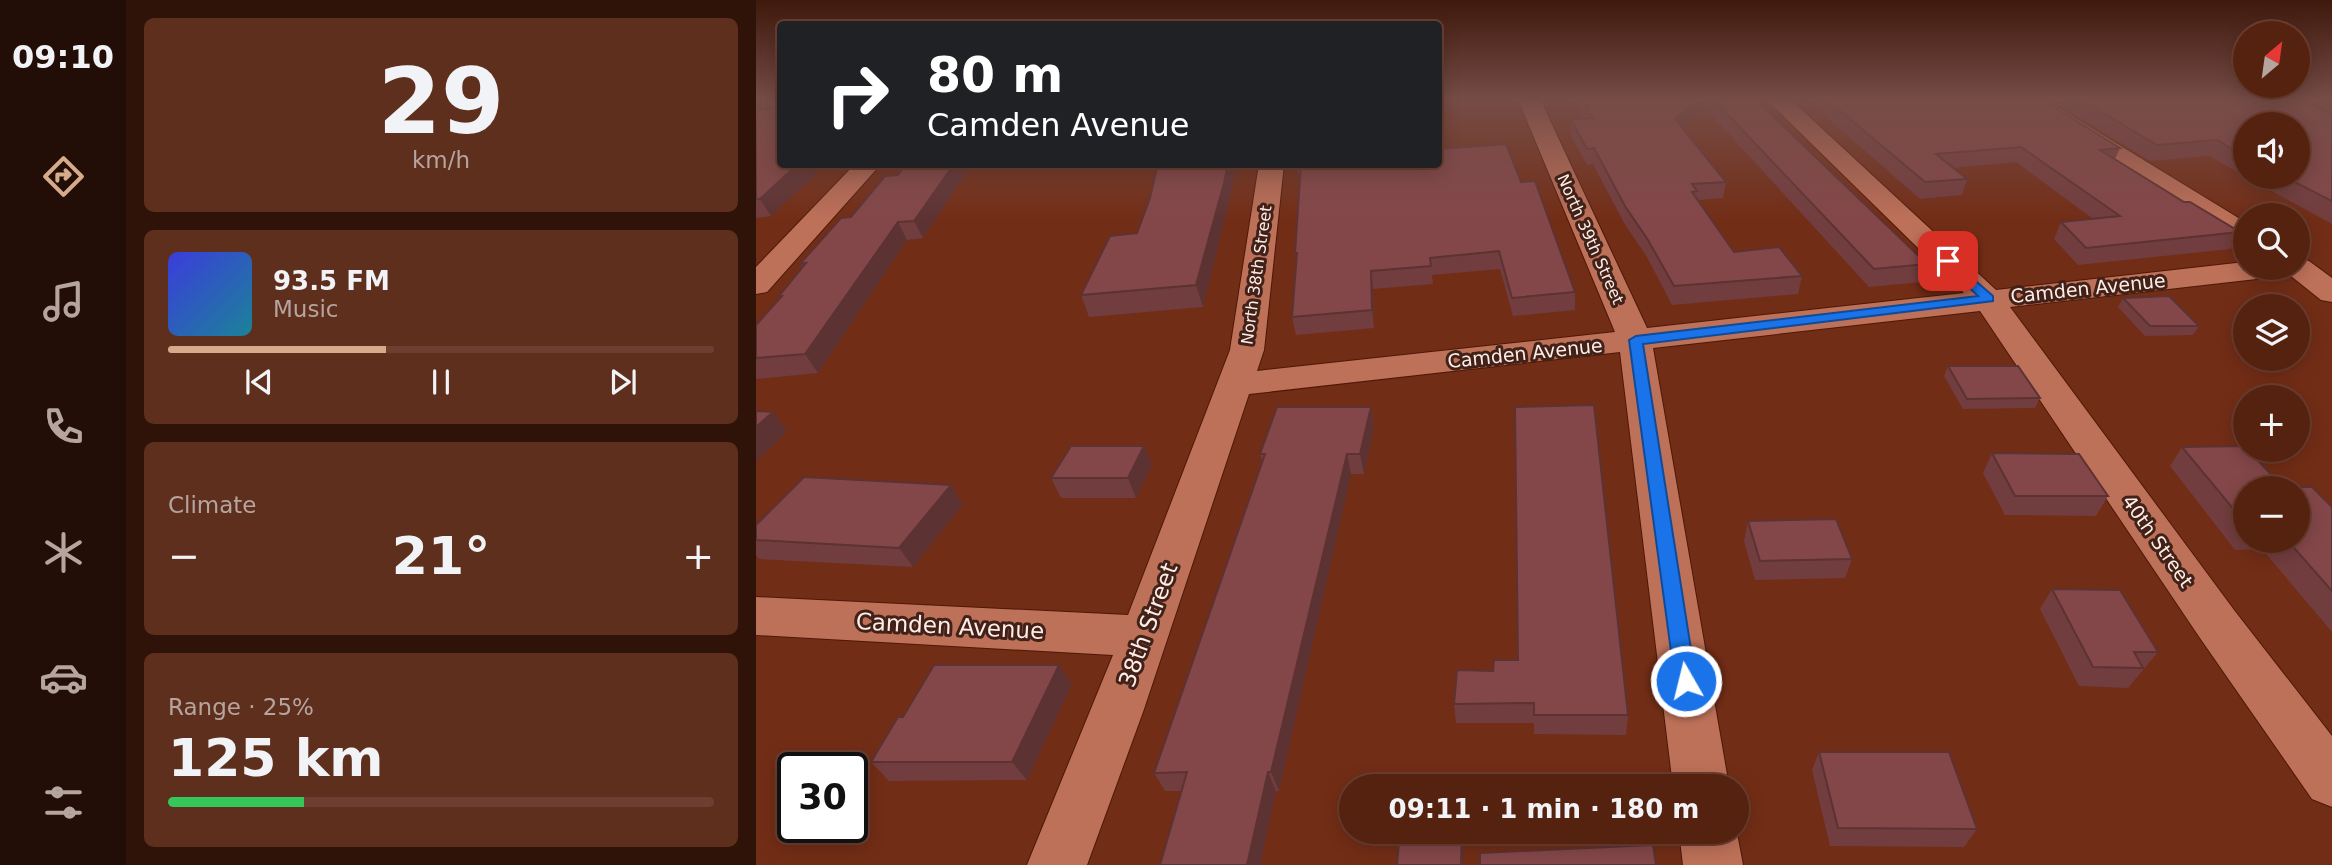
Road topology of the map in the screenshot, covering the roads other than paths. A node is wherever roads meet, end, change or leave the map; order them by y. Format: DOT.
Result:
graph roads {
  1 [pos="1547,139"];
  2 [pos="1820,139"];
  3 [pos="2093,139"];
  4 [pos="865,168"];
  5 [pos="1271,168"];
  6 [pos="2233,227"];
  7 [pos="2332,262"];
  8 [pos="2310,265"];
  9 [pos="2233,272"];
  10 [pos="2310,276"];
  11 [pos="756,285"];
  12 [pos="2332,293"];
  13 [pos="1988,299"];
  14 [pos="1636,340"];
  15 [pos="1235,385"];
  16 [pos="756,616"];
  17 [pos="1143,636"];
  18 [pos="1699,774"];
  19 [pos="2332,780"];
  20 [pos="1710,844"];
  21 [pos="1057,865"];
  22 [pos="1713,865"];
  1 -- 14 [label="street, North 39th Street"];
  2 -- 13 [label="street, 40th Street"];
  3 -- 6 [label="street"];
  4 -- 11 [label="street"];
  5 -- 15 [label="street, North 38th Street"];
  7 -- 8 [label="street"];
  9 -- 13 [label="street, Camden Avenue"];
  10 -- 12 [label="street"];
  13 -- 14 [label="street, Camden Avenue"];
  13 -- 19 [label="street, 40th Street"];
  14 -- 15 [label="street, Camden Avenue"];
  14 -- 18 [label="street, North 39th Street"];
  15 -- 17 [label="street, 38th Street"];
  16 -- 17 [label="street, Camden Avenue"];
  17 -- 21 [label="street, 38th Street"];
  20 -- 22 [label="street"];
}
